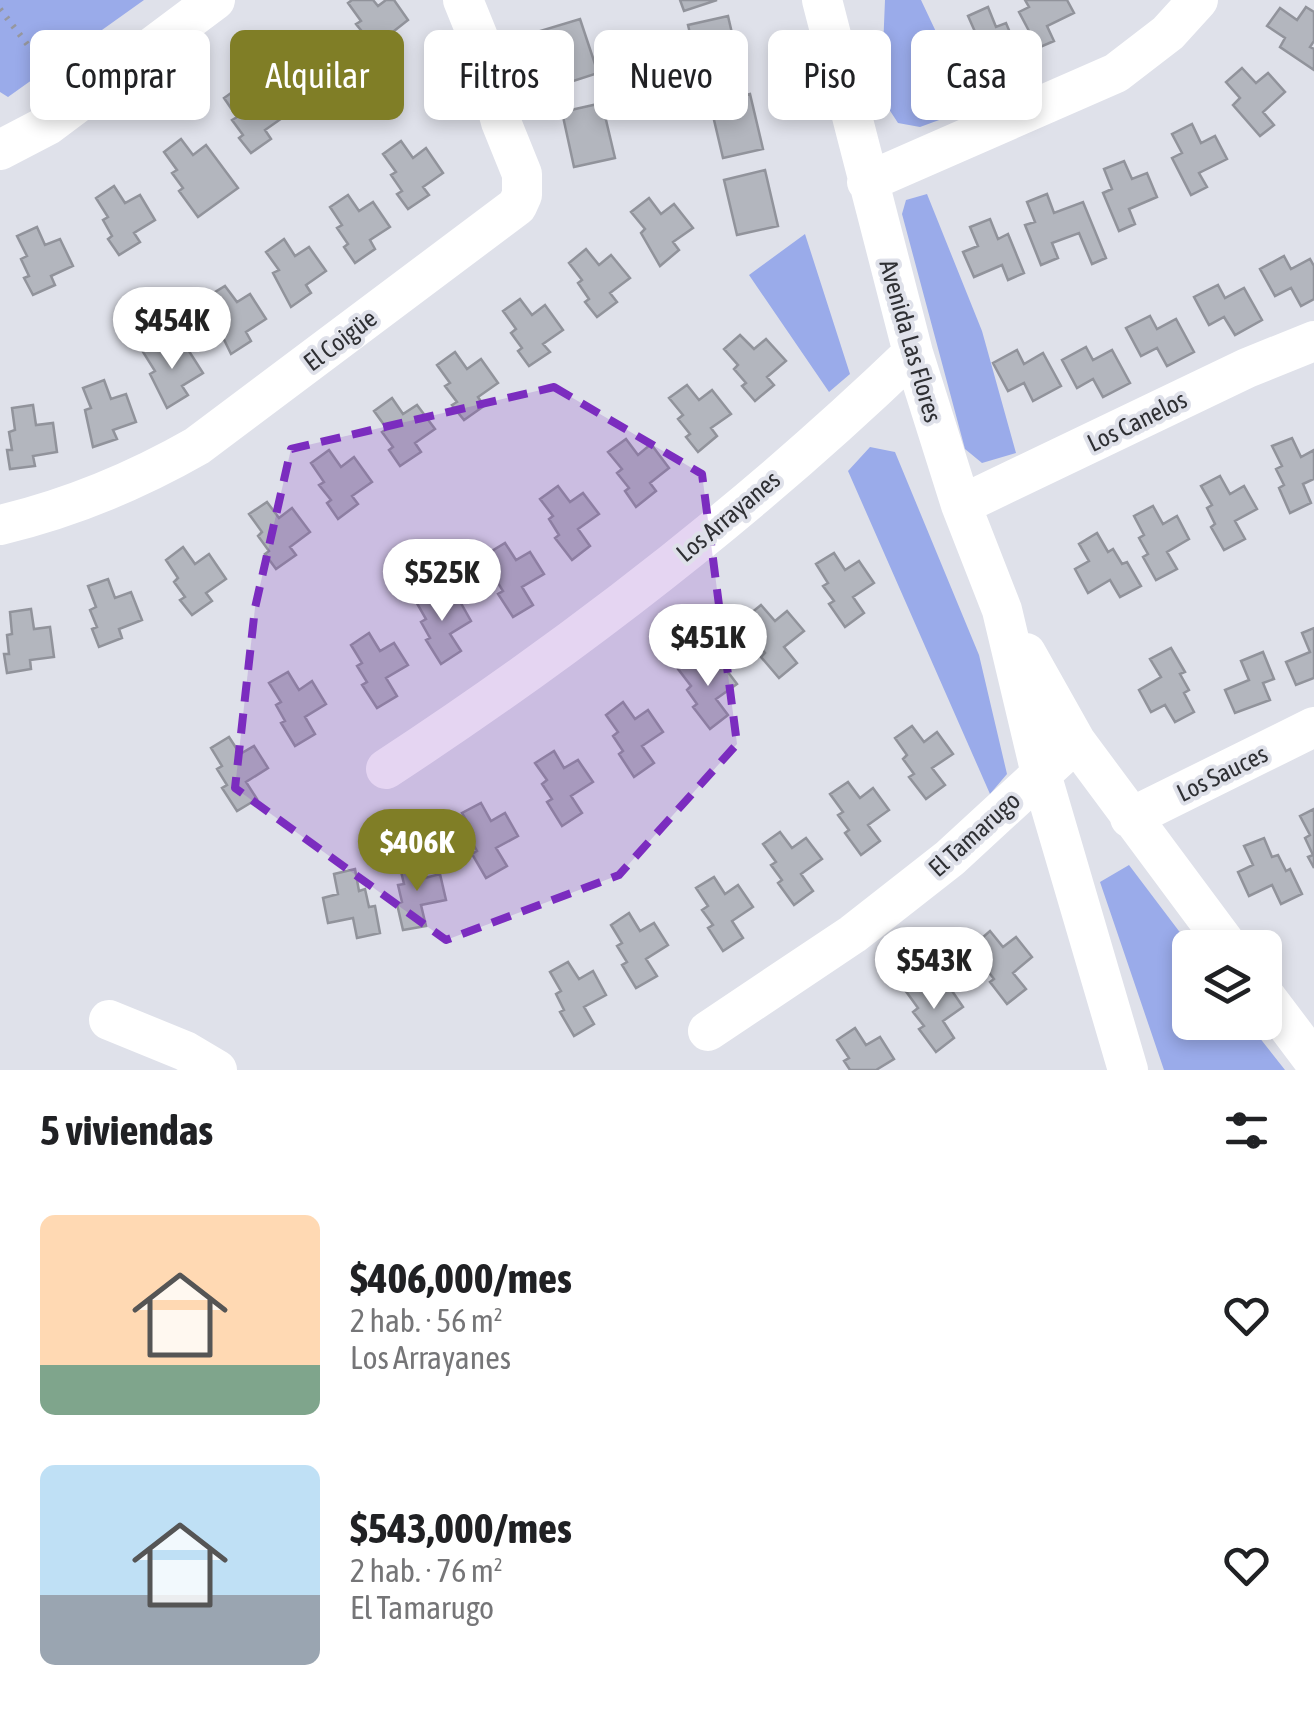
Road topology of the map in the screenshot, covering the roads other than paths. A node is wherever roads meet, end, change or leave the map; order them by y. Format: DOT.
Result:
graph roads {
  1 [pos="215,0"];
  2 [pos="463,0"];
  3 [pos="822,0"];
  4 [pos="847,0"];
  5 [pos="1198,0"];
  6 [pos="829,30"];
  7 [pos="843,30"];
  8 [pos="851,120"];
  9 [pos="0,150"];
  10 [pos="866,182"];
  11 [pos="1314,341"];
  12 [pos="912,354"];
  13 [pos="961,505"];
  14 [pos="0,525"];
  15 [pos="1002,610"];
  16 [pos="1314,728"];
  17 [pos="1076,742"];
  18 [pos="386,769"];
  19 [pos="1042,774"];
  20 [pos="1130,818"];
  21 [pos="1215,930"];
  22 [pos="1282,1019"];
  23 [pos="109,1020"];
  24 [pos="708,1031"];
  25 [pos="1314,1062"];
  26 [pos="217,1070"];
  27 [pos="1128,1070"];
  1 -- 9 [label="street"];
  2 -- 14 [label="street, El Coigüe"];
  3 -- 6 [label="street, Avenida Las Flores"];
  4 -- 7 [label="street, Avenida Las Flores"];
  5 -- 10 [label="street"];
  8 -- 10 [label="street, Avenida Las Flores"];
  10 -- 12 [label="street, Avenida Las Flores"];
  11 -- 13 [label="street, Los Canelos"];
  12 -- 13 [label="street, Avenida Las Flores"];
  12 -- 18 [label="street, Los Arrayanes"];
  13 -- 15 [label="street, Avenida Las Flores"];
  15 -- 17 [label="street, Avenida Las Flores"];
  15 -- 19 [label="street, Avenida Las Flores"];
  16 -- 20 [label="street, Los Sauces"];
  17 -- 19 [label="street, El Tamarugo"];
  17 -- 20 [label="street, Avenida Las Flores"];
  19 -- 24 [label="street, El Tamarugo"];
  19 -- 27 [label="street, Avenida Las Flores"];
  20 -- 21 [label="street, Avenida Las Flores"];
  22 -- 25 [label="street"];
  23 -- 26 [label="street"];
}
